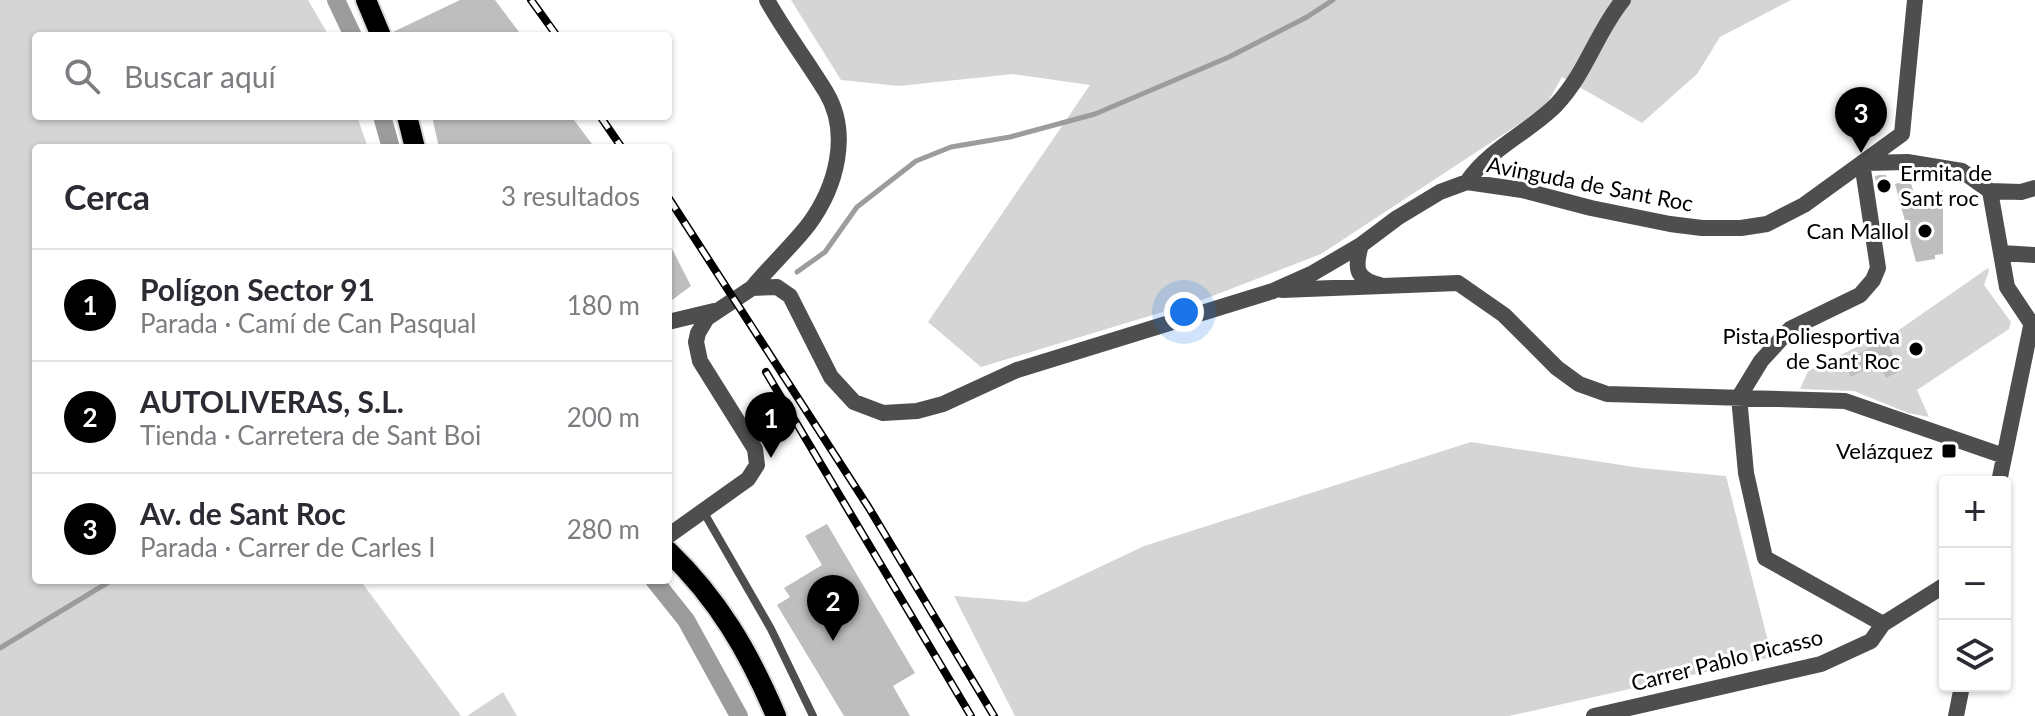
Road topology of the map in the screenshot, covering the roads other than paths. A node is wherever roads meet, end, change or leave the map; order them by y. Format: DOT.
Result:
graph roads {
  1 [pos="366,0"];
  2 [pos="767,0"];
  3 [pos="1623,0"];
  4 [pos="1915,0"];
  5 [pos="379,32"];
  6 [pos="408,120"];
  7 [pos="1902,134"];
  8 [pos="414,144"];
  9 [pos="1862,163"];
  10 [pos="1935,166"];
  11 [pos="1467,182"];
  12 [pos="2035,188"];
  13 [pos="1990,191"];
  14 [pos="1361,245"];
  15 [pos="2002,253"];
  16 [pos="2035,255"];
  17 [pos="1389,287"];
  18 [pos="752,288"];
  19 [pos="1273,291"];
  20 [pos="715,311"];
  21 [pos="672,321"];
  22 [pos="2033,328"];
  23 [pos="1739,397"];
  24 [pos="2004,456"];
  25 [pos="2000,476"];
  26 [pos="703,511"];
  27 [pos="672,533"];
  28 [pos="672,555"];
  29 [pos="1939,589"];
  30 [pos="1883,624"];
  31 [pos="1961,692"];
  32 [pos="776,716"];
  33 [pos="813,716"];
  34 [pos="1594,716"];
  35 [pos="1956,716"];
  1 -- 5 [label="main road"];
  2 -- 18 [label="street"];
  3 -- 11 [label="street"];
  4 -- 7 [label="street"];
  6 -- 8 [label="main road"];
  7 -- 9 [label="street, Avinguda de Sant Roc"];
  7 -- 10 [label="street"];
  9 -- 10 [label="street"];
  9 -- 11 [label="street, Avinguda de Sant Roc"];
  9 -- 23 [label="street"];
  10 -- 13 [label="street"];
  11 -- 14 [label="street, Avinguda de Sant Roc"];
  12 -- 13 [label="street"];
  13 -- 15 [label="street"];
  14 -- 17 [label="street"];
  14 -- 19 [label="street, Avinguda de Sant Roc"];
  15 -- 16 [label="street"];
  15 -- 22 [label="street"];
  17 -- 19 [label="street"];
  17 -- 23 [label="street"];
  18 -- 19 [label="street"];
  18 -- 20 [label="street"];
  20 -- 21 [label="street"];
  20 -- 26 [label="street"];
  22 -- 24 [label="street"];
  23 -- 24 [label="street"];
  23 -- 30 [label="street"];
  24 -- 25 [label="street"];
  26 -- 27 [label="street"];
  26 -- 33 [label="lane"];
  28 -- 32 [label="main road"];
  29 -- 30 [label="street, Carrer Pablo Picasso"];
  30 -- 34 [label="street, Carrer Pablo Picasso"];
  31 -- 35 [label="street"];
}
